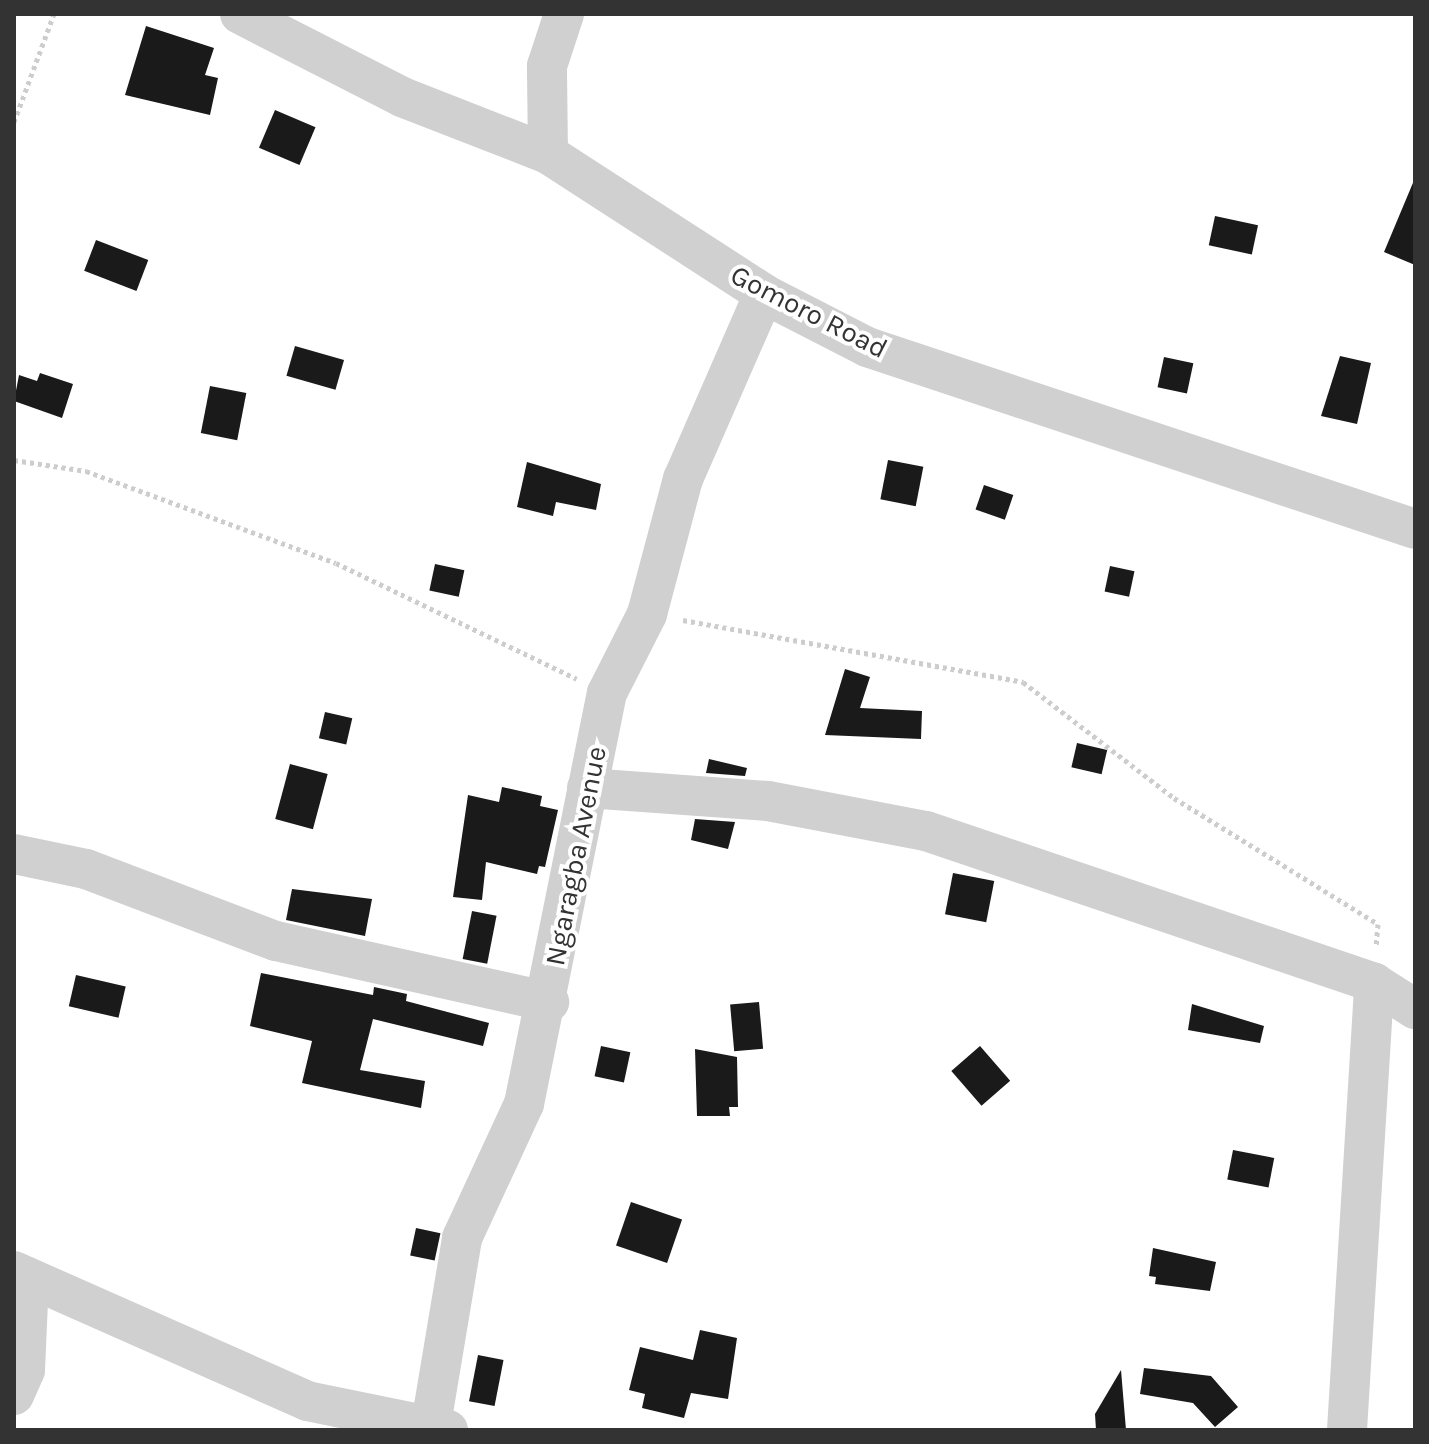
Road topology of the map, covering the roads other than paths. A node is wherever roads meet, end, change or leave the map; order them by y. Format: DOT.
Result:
graph roads {
  1 [pos="240,14"];
  2 [pos="564,14"];
  3 [pos="548,154"];
  4 [pos="764,294"];
  5 [pos="1415,529"];
  6 [pos="587,788"];
  7 [pos="14,854"];
  8 [pos="1374,983"];
  9 [pos="549,1002"];
  10 [pos="1415,1009"];
  11 [pos="21,1274"];
  12 [pos="14,1395"];
  13 [pos="437,1428"];
  14 [pos="1347,1430"];
  1 -- 3 [label="street, Gomoro Road"];
  2 -- 3 [label="street"];
  3 -- 4 [label="street, Gomoro Road"];
  4 -- 5 [label="street, Gomoro Road"];
  4 -- 6 [label="street, Ngaragba Avenue"];
  6 -- 8 [label="street"];
  6 -- 9 [label="street, Ngaragba Avenue"];
  7 -- 9 [label="street"];
  8 -- 10 [label="street"];
  8 -- 14 [label="street"];
  9 -- 13 [label="street, Ngaragba Avenue"];
  11 -- 12 [label="street"];
  11 -- 13 [label="street"];
}
